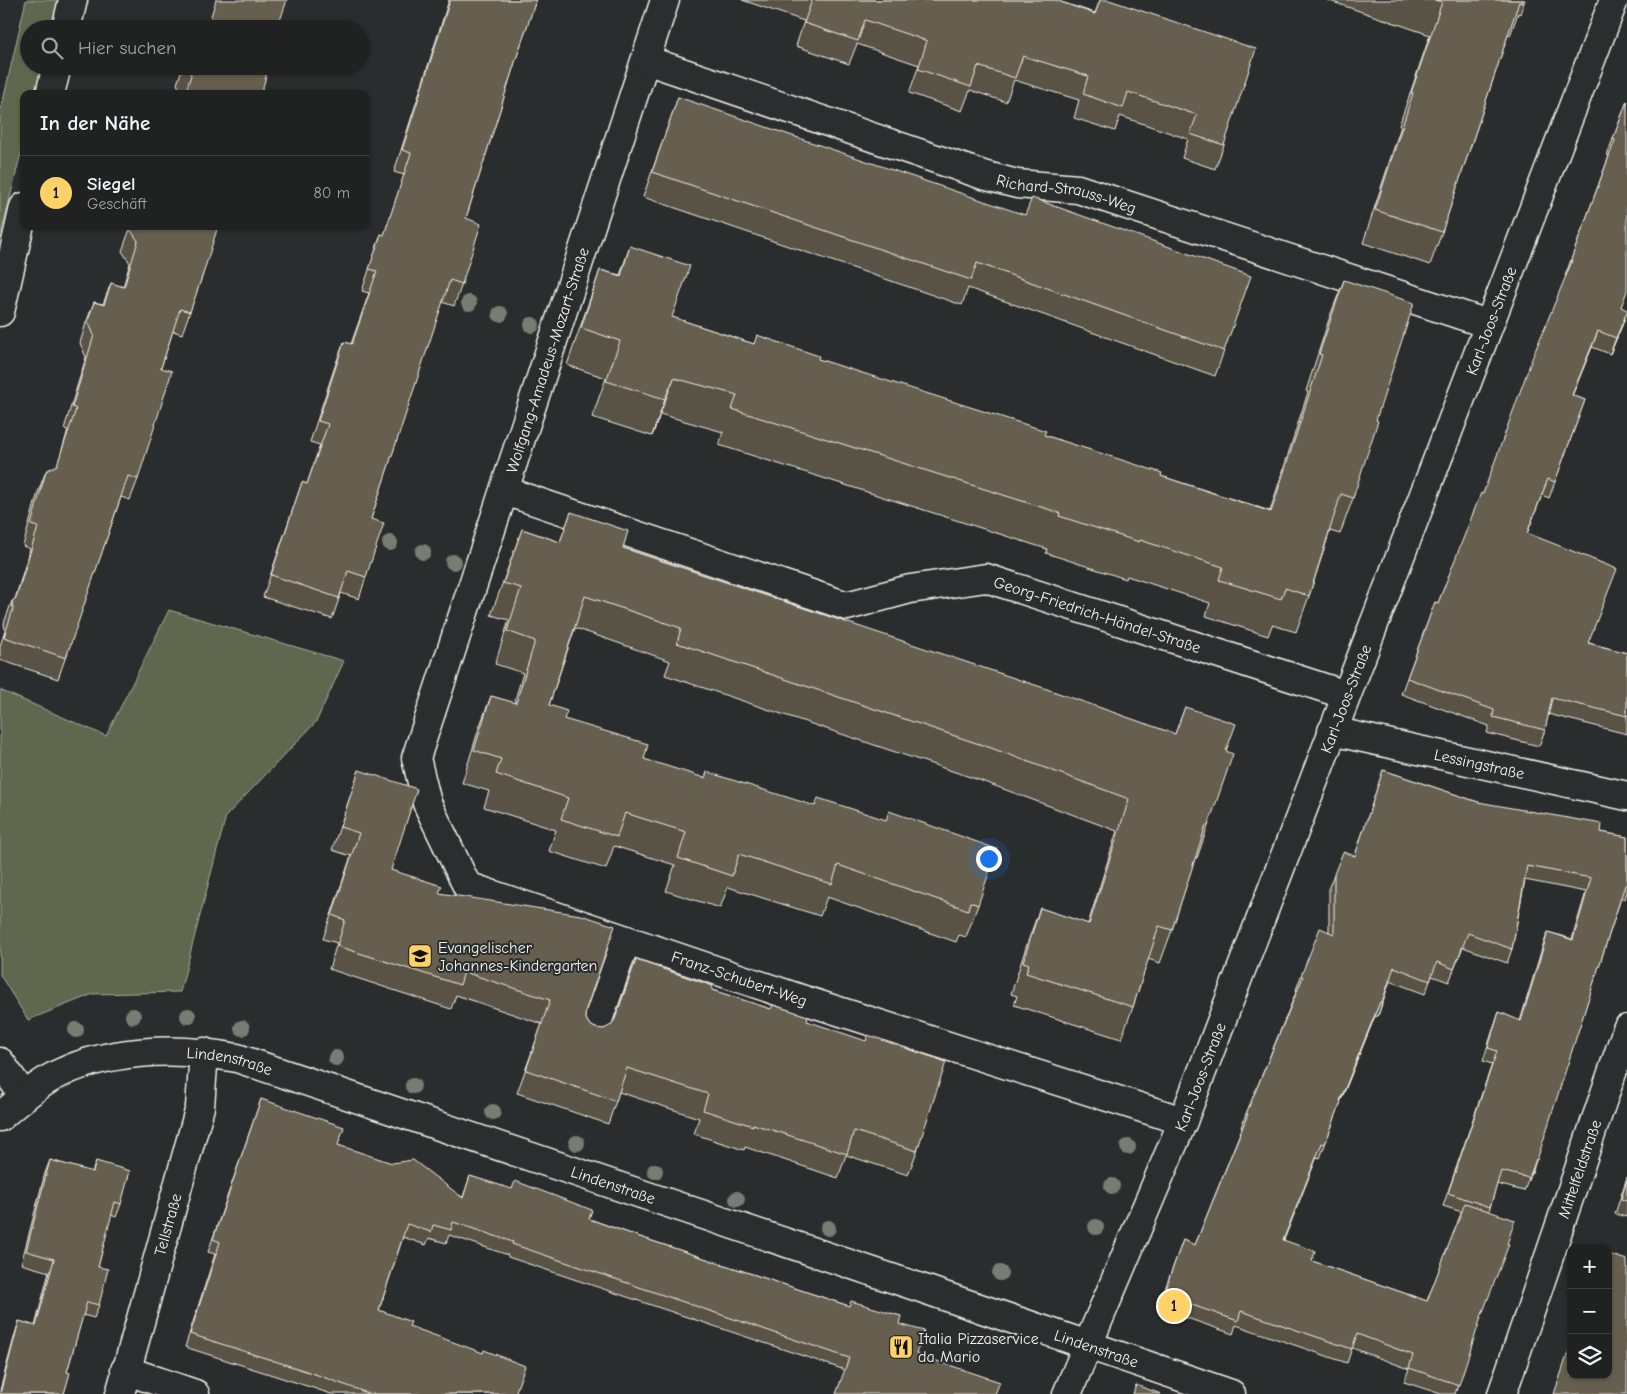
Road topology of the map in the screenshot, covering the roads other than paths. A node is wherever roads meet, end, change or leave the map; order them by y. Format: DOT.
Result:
graph roads {
  1 [pos="73,0"];
  2 [pos="666,0"];
  3 [pos="1614,0"];
  4 [pos="68,20"];
  5 [pos="646,60"];
  6 [pos="55,75"];
  7 [pos="51,90"];
  8 [pos="20,224"];
  9 [pos="0,312"];
  10 [pos="1488,324"];
  11 [pos="505,492"];
  12 [pos="1346,695"];
  13 [pos="428,720"];
  14 [pos="1332,731"];
  15 [pos="1627,796"];
  16 [pos="626,940"];
  17 [pos="1627,1029"];
  18 [pos="592,1037"];
  19 [pos="204,1052"];
  20 [pos="0,1062"];
  21 [pos="24,1096"];
  22 [pos="0,1117"];
  23 [pos="1183,1121"];
  24 [pos="1088,1345"];
  25 [pos="122,1382"];
  26 [pos="195,1394"];
  27 [pos="1066,1394"];
  28 [pos="1231,1394"];
  29 [pos="1502,1394"];
  1 -- 4 [label="street"];
  2 -- 5 [label="street, Wolfgang-Amadeus-Mozart-Straße"];
  3 -- 10 [label="street, Karl-Joos-Straße"];
  5 -- 10 [label="street, Richard-Strauss-Weg"];
  5 -- 11 [label="street, Wolfgang-Amadeus-Mozart-Straße"];
  6 -- 7 [label="street"];
  8 -- 9 [label="street"];
  10 -- 12 [label="street, Karl-Joos-Straße"];
  11 -- 12 [label="street, Georg-Friedrich-Händel-Straße"];
  11 -- 13 [label="street, Wolfgang-Amadeus-Mozart-Straße"];
  12 -- 14 [label="street, Karl-Joos-Straße"];
  13 -- 16 [label="street, Franz-Schubert-Weg"];
  14 -- 15 [label="street, Lessingstraße"];
  14 -- 23 [label="street, Karl-Joos-Straße"];
  16 -- 18 [label="street"];
  16 -- 23 [label="street, Franz-Schubert-Weg"];
  17 -- 29 [label="street, Mittelfeldstraße"];
  19 -- 21 [label="street, Lindenstraße"];
  19 -- 24 [label="street, Lindenstraße"];
  19 -- 25 [label="street, Tellstraße"];
  20 -- 21 [label="street"];
  21 -- 22 [label="street, Lindenstraße"];
  23 -- 24 [label="street, Karl-Joos-Straße"];
  24 -- 27 [label="street, Karl-Joos-Straße"];
  24 -- 28 [label="street, Lindenstraße"];
  25 -- 26 [label="street"];
}
